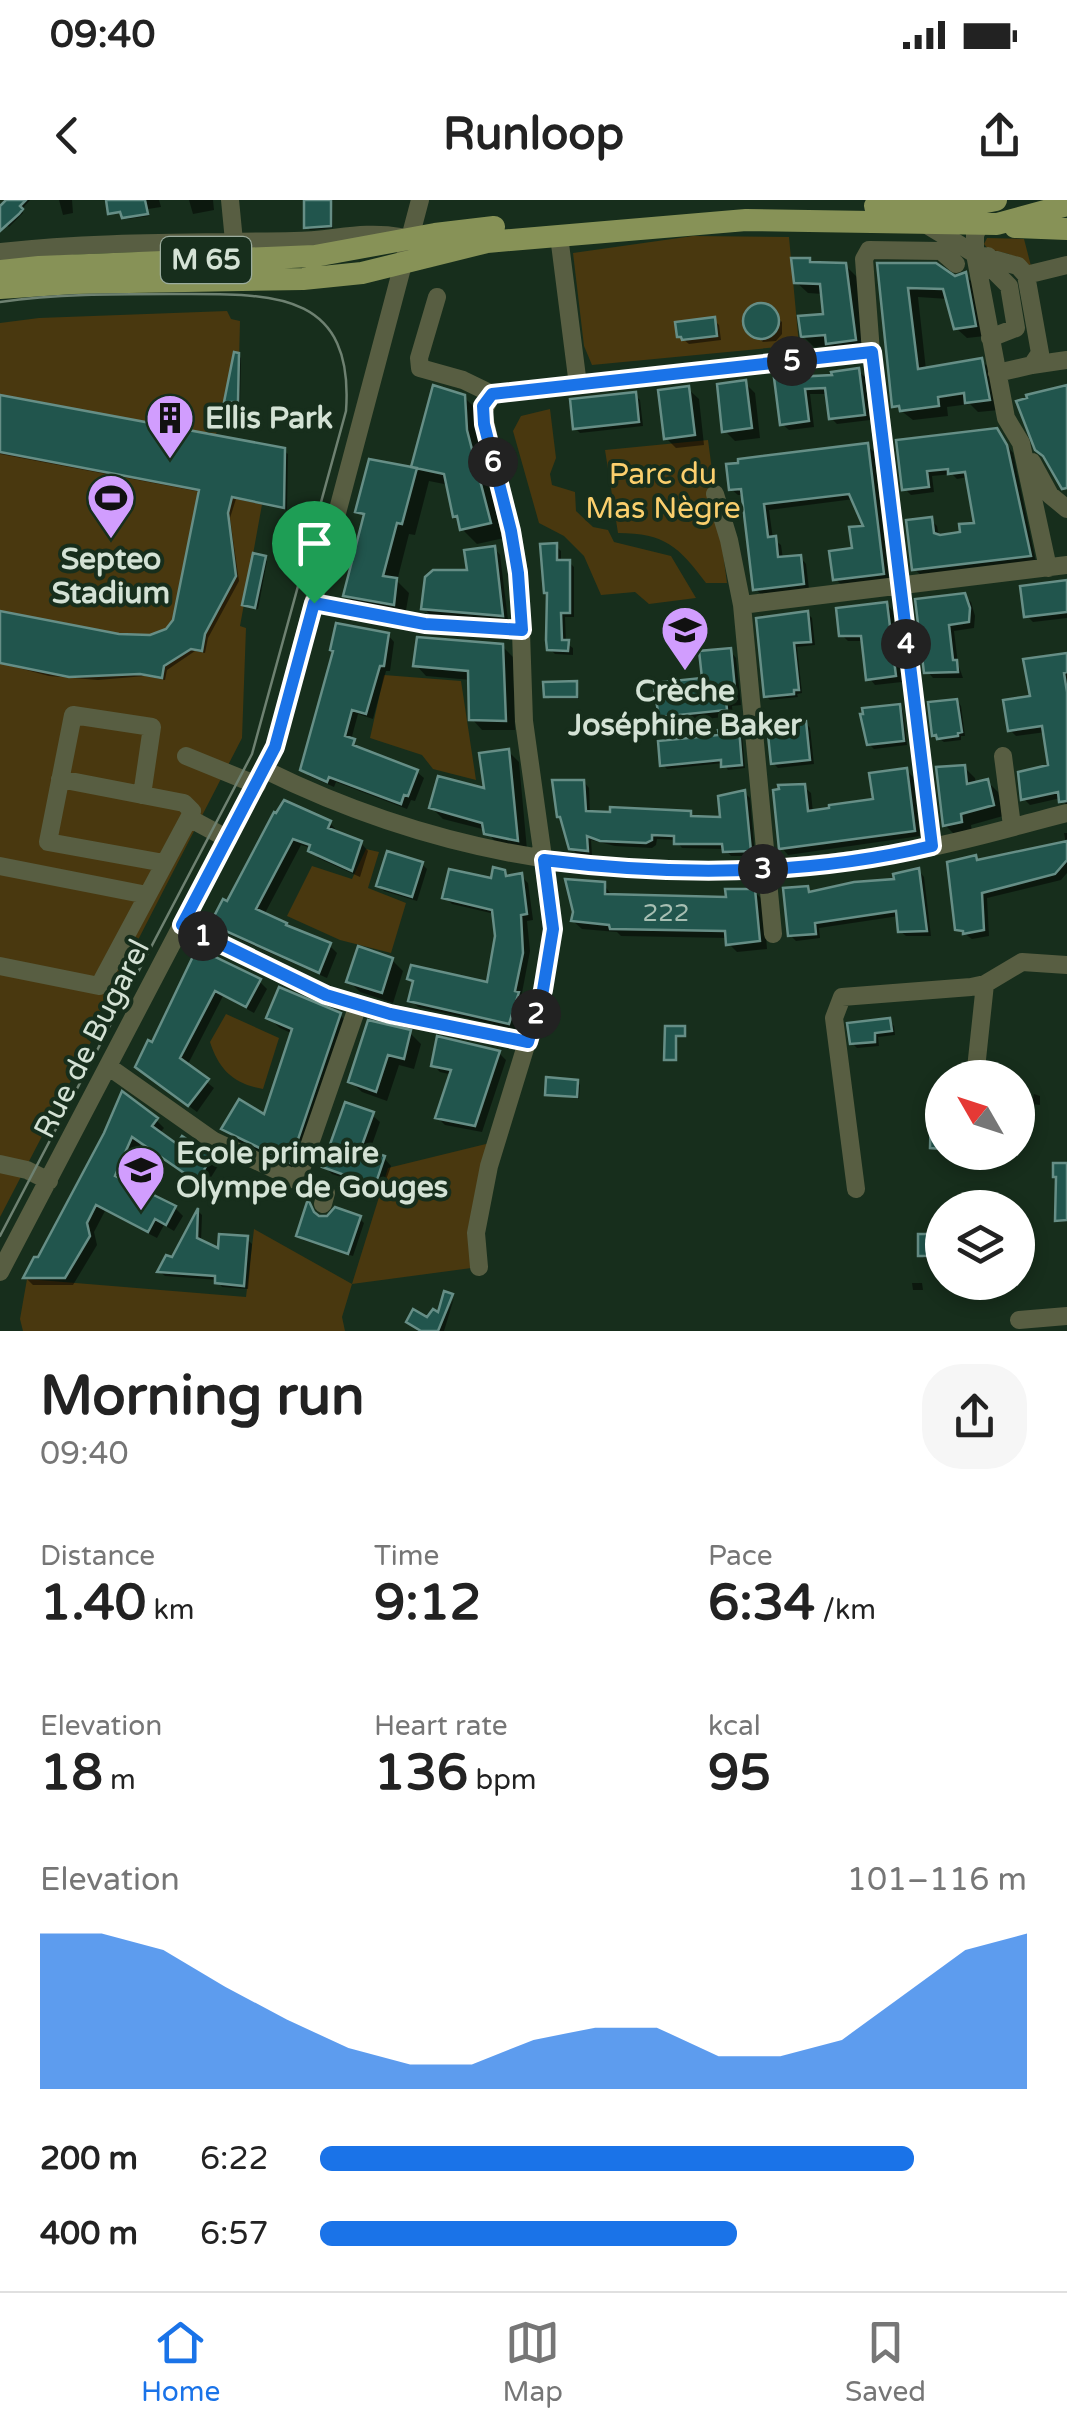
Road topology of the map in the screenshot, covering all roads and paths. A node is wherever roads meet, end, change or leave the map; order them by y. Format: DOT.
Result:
graph roads {
  1 [pos="230,200"];
  2 [pos="420,200"];
  3 [pos="942,200"];
  4 [pos="996,200"];
  5 [pos="882,203"];
  6 [pos="1067,205"];
  7 [pos="918,215"];
  8 [pos="989,224"];
  9 [pos="1067,229"];
  10 [pos="559,236"];
  11 [pos="411,239"];
  12 [pos="234,240"];
  13 [pos="0,252"];
  14 [pos="982,255"];
  15 [pos="404,262"];
  16 [pos="956,264"];
  17 [pos="1067,265"];
  18 [pos="0,271"];
  19 [pos="1026,275"];
  20 [pos="0,288"];
  21 [pos="437,297"];
  22 [pos="990,338"];
  23 [pos="872,352"];
  24 [pos="1067,360"];
  25 [pos="1032,366"];
  26 [pos="997,373"];
  27 [pos="578,385"];
  28 [pos="492,394"];
  29 [pos="1021,443"];
  30 [pos="715,494"];
  31 [pos="1067,509"];
  32 [pos="1058,567"];
  33 [pos="899,586"];
  34 [pos="314,603"];
  35 [pos="742,605"];
  36 [pos="522,630"];
  37 [pos="186,756"];
  38 [pos="1002,756"];
  39 [pos="261,778"];
  40 [pos="60,779"];
  41 [pos="142,795"];
  42 [pos="1067,814"];
  43 [pos="189,818"];
  44 [pos="1012,826"];
  45 [pos="228,840"];
  46 [pos="932,846"];
  47 [pos="544,860"];
  48 [pos="164,863"];
  49 [pos="0,866"];
  50 [pos="768,868"];
  51 [pos="147,895"];
  52 [pos="182,925"];
  53 [pos="773,934"];
  54 [pos="0,966"];
  55 [pos="1067,966"];
  56 [pos="985,984"];
  57 [pos="358,1005"];
  58 [pos="528,1042"];
  59 [pos="977,1060"];
  60 [pos="109,1067"];
  61 [pos="0,1164"];
  62 [pos="49,1181"];
  63 [pos="298,1181"];
  64 [pos="856,1189"];
  65 [pos="324,1204"];
  66 [pos="479,1267"];
  67 [pos="0,1272"];
  68 [pos="1067,1316"];
  69 [pos="1018,1320"];
  1 -- 12 [label="street"];
  2 -- 11 [label="street, Rue de Bugarel"];
  3 -- 7 [label="main road"];
  4 -- 7 [label="main road, M 65"];
  5 -- 7 [label="main road, M 65"];
  5 -- 11 [label="main road, M 65"];
  6 -- 8 [label="main road, M 65"];
  7 -- 8 [label="main road, M 65"];
  7 -- 10 [label="main road, M 65"];
  7 -- 14 [label="street"];
  8 -- 9 [label="main road"];
  8 -- 14 [label="street"];
  10 -- 15 [label="main road, M 65"];
  10 -- 27 [label="street"];
  11 -- 12 [label="street"];
  11 -- 15 [label="street, Rue de Bugarel"];
  11 -- 18 [label="main road, M 65"];
  12 -- 13 [label="street"];
  14 -- 19 [label="street"];
  14 -- 22 [label="street"];
  14 -- 22 [label="street"];
  15 -- 20 [label="main road, M 65"];
  15 -- 34 [label="street, Rue de Bugarel"];
  16 -- 23 [label="street"];
  17 -- 19 [label="street"];
  19 -- 25 [label="street"];
  21 -- 28 [label="street"];
  22 -- 26 [label="street"];
  23 -- 27 [label="street"];
  23 -- 33 [label="street"];
  24 -- 25 [label="street"];
  25 -- 26 [label="street"];
  26 -- 29 [label="street"];
  27 -- 28 [label="street"];
  28 -- 36 [label="street"];
  29 -- 31 [label="street"];
  29 -- 32 [label="street"];
  30 -- 35 [label="street"];
  32 -- 33 [label="street"];
  33 -- 35 [label="street"];
  33 -- 46 [label="street"];
  34 -- 36 [label="street"];
  34 -- 39 [label="street, Rue de Bugarel"];
  35 -- 50 [label="street"];
  36 -- 47 [label="street"];
  37 -- 39 [label="street"];
  38 -- 44 [label="street"];
  39 -- 45 [label="street, Rue de Bugarel"];
  39 -- 47 [label="street"];
  40 -- 41 [label="street"];
  40 -- 41 [label="street"];
  40 -- 48 [label="street"];
  41 -- 43 [label="street"];
  42 -- 44 [label="street"];
  43 -- 45 [label="street"];
  43 -- 48 [label="street"];
  44 -- 46 [label="street"];
  45 -- 52 [label="street, Rue de Bugarel"];
  46 -- 50 [label="street"];
  47 -- 50 [label="street"];
  47 -- 58 [label="street"];
  48 -- 51 [label="street"];
  49 -- 51 [label="street"];
  50 -- 53 [label="street"];
  51 -- 54 [label="street"];
  52 -- 57 [label="street"];
  52 -- 60 [label="street, Rue de Bugarel"];
  55 -- 56 [label="street"];
  56 -- 59 [label="street"];
  56 -- 64 [label="street"];
  57 -- 58 [label="street"];
  57 -- 63 [label="street"];
  58 -- 66 [label="street"];
  60 -- 62 [label="street, Rue de Bugarel"];
  60 -- 63 [label="street"];
  61 -- 62 [label="street"];
  62 -- 67 [label="street, Rue de Bugarel"];
  63 -- 65 [label="street"];
  68 -- 69 [label="street"];
}
